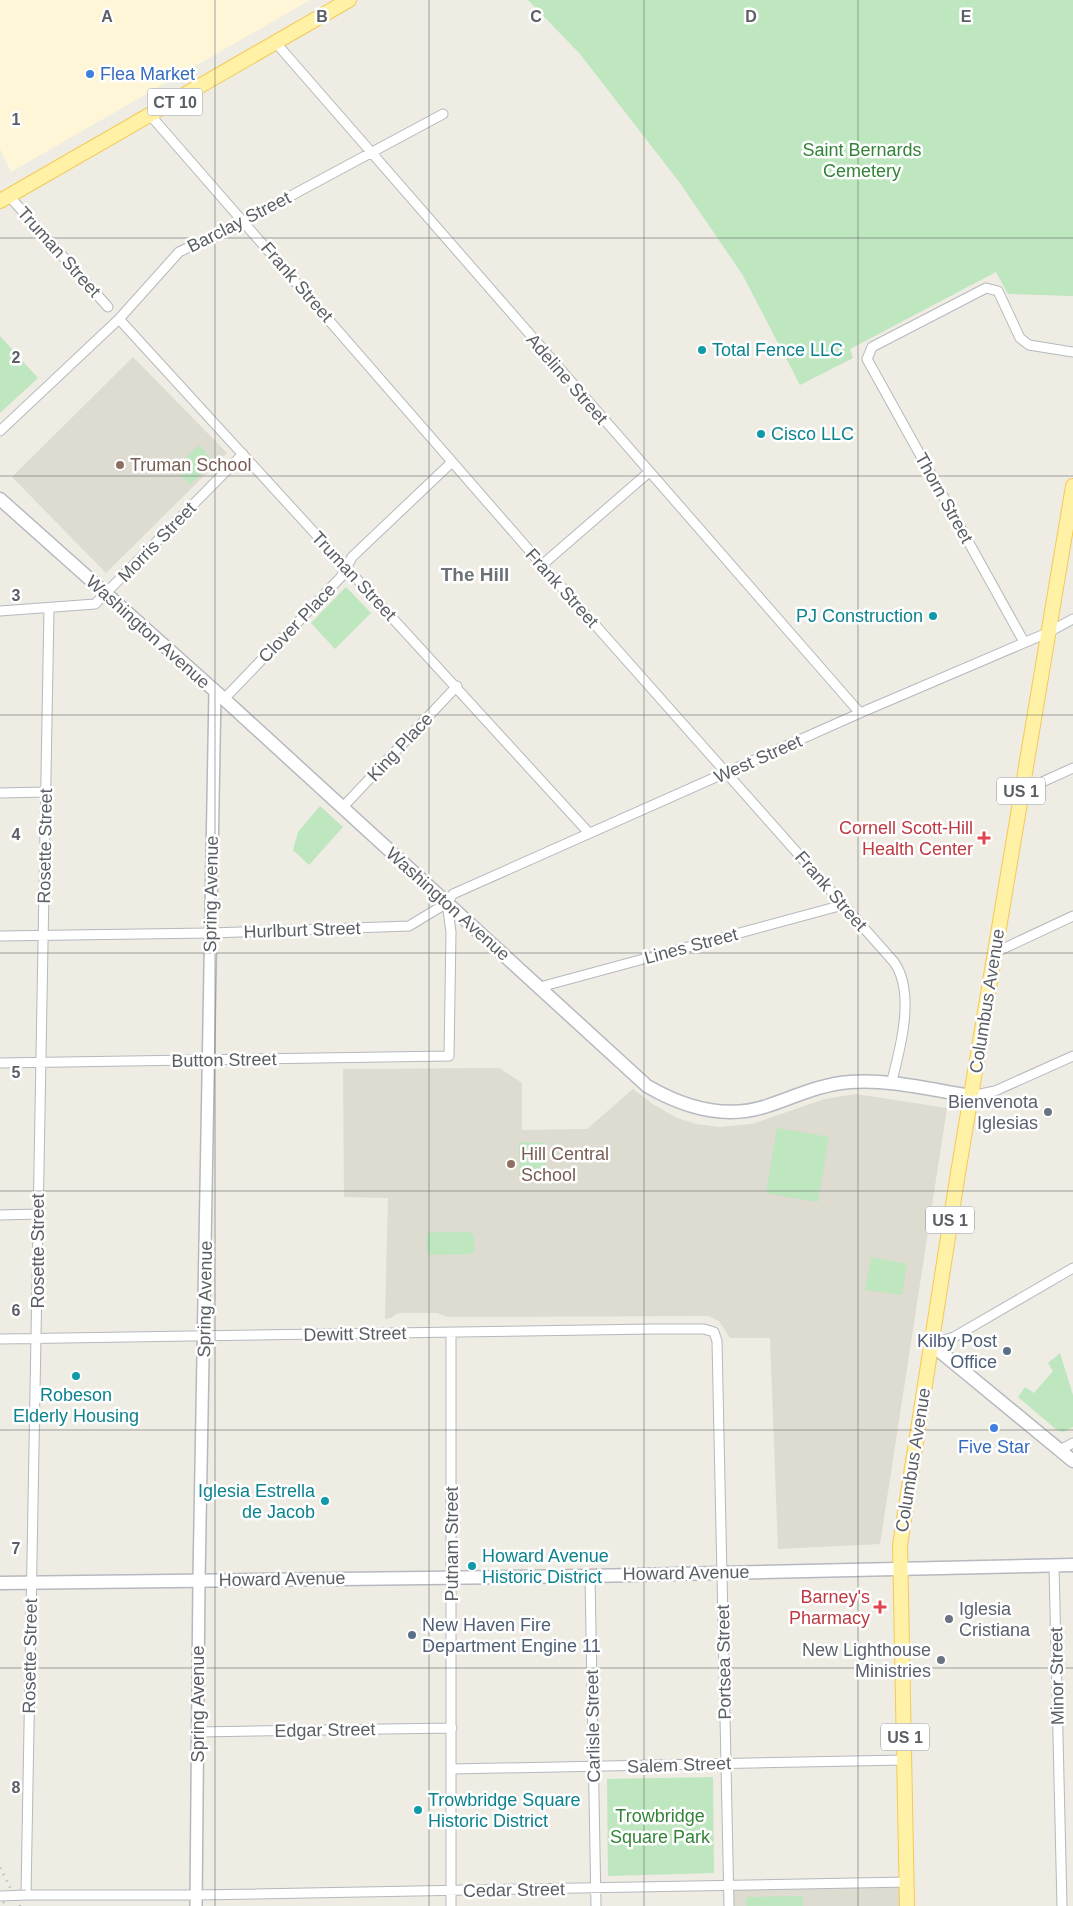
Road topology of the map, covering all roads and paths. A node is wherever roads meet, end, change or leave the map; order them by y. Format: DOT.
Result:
graph roads {
  1 [pos="349,0"];
  2 [pos="276,43"];
  3 [pos="443,114"];
  4 [pos="151,116"];
  5 [pos="370,154"];
  6 [pos="5,199"];
  7 [pos="244,221"];
  8 [pos="108,307"];
  9 [pos="119,319"];
  10 [pos="1073,352"];
  11 [pos="0,431"];
  12 [pos="243,454"];
  13 [pos="452,462"];
  14 [pos="648,473"];
  15 [pos="1073,486"];
  16 [pos="0,498"];
  17 [pos="542,565"];
  18 [pos="346,569"];
  19 [pos="106,594"];
  20 [pos="48,608"];
  21 [pos="0,611"];
  22 [pos="1073,619"];
  23 [pos="1047,633"];
  24 [pos="1024,642"];
  25 [pos="457,686"];
  26 [pos="219,695"];
  27 [pos="860,713"];
  28 [pos="1073,768"];
  29 [pos="727,773"];
  30 [pos="46,792"];
  31 [pos="1020,792"];
  32 [pos="0,793"];
  33 [pos="342,808"];
  34 [pos="589,833"];
  35 [pos="447,904"];
  36 [pos="843,905"];
  37 [pos="1073,916"];
  38 [pos="210,933"];
  39 [pos="0,936"];
  40 [pos="43,936"];
  41 [pos="994,953"];
  42 [pos="540,987"];
  43 [pos="1073,1056"];
  44 [pos="209,1061"];
  45 [pos="0,1063"];
  46 [pos="41,1063"];
  47 [pos="891,1084"];
  48 [pos="971,1096"];
  49 [pos="38,1214"];
  50 [pos="0,1215"];
  51 [pos="1073,1268"];
  52 [pos="710,1330"];
  53 [pos="451,1332"];
  54 [pos="204,1336"];
  55 [pos="37,1339"];
  56 [pos="0,1340"];
  57 [pos="931,1344"];
  58 [pos="1073,1443"];
  59 [pos="1060,1450"];
  60 [pos="1073,1461"];
  61 [pos="1073,1565"];
  62 [pos="1054,1566"];
  63 [pos="900,1568"];
  64 [pos="722,1572"];
  65 [pos="590,1576"];
  66 [pos="452,1577"];
  67 [pos="199,1579"];
  68 [pos="0,1583"];
  69 [pos="32,1583"];
  70 [pos="452,1728"];
  71 [pos="198,1732"];
  72 [pos="905,1760"];
  73 [pos="725,1764"];
  74 [pos="594,1768"];
  75 [pos="452,1769"];
  76 [pos="908,1882"];
  77 [pos="728,1886"];
  78 [pos="596,1888"];
  79 [pos="451,1891"];
  80 [pos="26,1893"];
  81 [pos="0,1896"];
  82 [pos="196,1901"];
  83 [pos="451,1906"];
  84 [pos="596,1906"];
  85 [pos="729,1906"];
  86 [pos="908,1906"];
  87 [pos="1062,1906"];
  1 -- 2 [label="main road, CT 10"];
  2 -- 4 [label="main road, CT 10"];
  2 -- 5 [label="street, Adeline Street"];
  3 -- 5 [label="street, Barclay Street"];
  4 -- 6 [label="main road, CT 10"];
  4 -- 7 [label="street, Frank Street"];
  5 -- 7 [label="street, Barclay Street"];
  5 -- 14 [label="street, Adeline Street"];
  6 -- 8 [label="street, Truman Street"];
  7 -- 9 [label="street, Barclay Street"];
  7 -- 13 [label="street, Frank Street"];
  9 -- 11 [label="street, Barclay Street"];
  9 -- 12 [label="street, Truman Street"];
  10 -- 24 [label="street, Thorn Street"];
  12 -- 18 [label="street, Truman Street"];
  12 -- 19 [label="street, Morris Street"];
  13 -- 17 [label="street, Frank Street"];
  13 -- 18 [label="street, Clover Place"];
  14 -- 17 [label="street"];
  14 -- 27 [label="street, Adeline Street"];
  15 -- 23 [label="main road, Columbus Avenue / US 1"];
  16 -- 19 [label="main road, Washington Avenue"];
  17 -- 29 [label="street, Frank Street"];
  18 -- 25 [label="street, Truman Street"];
  18 -- 26 [label="street, Clover Place"];
  19 -- 20 [label="street, Morris Street"];
  19 -- 26 [label="main road, Washington Avenue"];
  20 -- 21 [label="street, Morris Street"];
  20 -- 30 [label="street, Rosette Street"];
  22 -- 23 [label="street, West Street"];
  23 -- 24 [label="street, West Street"];
  23 -- 31 [label="main road, Columbus Avenue / US 1"];
  24 -- 27 [label="street, West Street"];
  25 -- 33 [label="street, King Place"];
  25 -- 34 [label="street, Truman Street"];
  26 -- 33 [label="main road, Washington Avenue"];
  26 -- 38 [label="street, Spring Avenue"];
  27 -- 29 [label="street, West Street"];
  28 -- 31 [label="street"];
  29 -- 34 [label="street, West Street"];
  29 -- 36 [label="street, Frank Street"];
  30 -- 32 [label="street"];
  30 -- 40 [label="street, Rosette Street"];
  31 -- 41 [label="main road, Columbus Avenue / US 1"];
  33 -- 35 [label="main road, Washington Avenue"];
  34 -- 35 [label="street, West Street"];
  35 -- 38 [label="street, Hurlburt Street"];
  35 -- 42 [label="main road, Washington Avenue"];
  35 -- 44 [label="street, Button Street"];
  36 -- 42 [label="street, Lines Street"];
  36 -- 47 [label="street, Frank Street"];
  37 -- 41 [label="street"];
  38 -- 40 [label="street, Hurlburt Street"];
  38 -- 44 [label="street, Spring Avenue"];
  39 -- 40 [label="street, Hurlburt Street"];
  40 -- 46 [label="street, Rosette Street"];
  41 -- 48 [label="main road, Columbus Avenue / US 1"];
  42 -- 47 [label="main road, Washington Avenue"];
  43 -- 48 [label="street"];
  44 -- 46 [label="street, Button Street"];
  44 -- 54 [label="street, Spring Avenue"];
  45 -- 46 [label="street, Button Street"];
  46 -- 49 [label="street, Rosette Street"];
  47 -- 48 [label="main road, Washington Avenue"];
  48 -- 57 [label="main road, Columbus Avenue / US 1"];
  49 -- 50 [label="street"];
  49 -- 55 [label="street, Rosette Street"];
  51 -- 57 [label="street"];
  52 -- 53 [label="street, Dewitt Street"];
  52 -- 64 [label="street, Portsea Street"];
  53 -- 54 [label="street, Dewitt Street"];
  53 -- 66 [label="street, Putnam Street"];
  54 -- 55 [label="street, Dewitt Street"];
  54 -- 67 [label="street, Spring Avenue"];
  55 -- 56 [label="street, Dewitt Street"];
  55 -- 69 [label="street, Rosette Street"];
  57 -- 59 [label="main road"];
  57 -- 63 [label="main road, Columbus Avenue / US 1"];
  58 -- 59 [label="street"];
  59 -- 60 [label="main road"];
  61 -- 62 [label="main road, Howard Avenue"];
  62 -- 63 [label="main road, Howard Avenue"];
  62 -- 87 [label="street, Minor Street"];
  63 -- 64 [label="main road, Howard Avenue"];
  63 -- 72 [label="main road, Columbus Avenue / US 1"];
  64 -- 65 [label="main road, Howard Avenue"];
  64 -- 73 [label="street, Portsea Street"];
  65 -- 66 [label="main road, Howard Avenue"];
  65 -- 74 [label="street, Carlisle Street"];
  66 -- 67 [label="main road, Howard Avenue"];
  66 -- 70 [label="street, Putnam Street"];
  67 -- 69 [label="main road, Howard Avenue"];
  67 -- 71 [label="street, Spring Avenue"];
  68 -- 69 [label="main road, Howard Avenue"];
  69 -- 80 [label="street, Rosette Street"];
  70 -- 71 [label="street, Edgar Street"];
  70 -- 75 [label="street, Putnam Street"];
  71 -- 82 [label="street, Spring Avenue"];
  72 -- 73 [label="street, Salem Street"];
  72 -- 76 [label="main road, Columbus Avenue / US 1"];
  73 -- 74 [label="street, Salem Street"];
  73 -- 77 [label="street, Portsea Street"];
  74 -- 75 [label="street, Salem Street"];
  74 -- 78 [label="street, Carlisle Street"];
  75 -- 79 [label="street, Putnam Street"];
  76 -- 77 [label="street, Cedar Street"];
  76 -- 86 [label="main road, Columbus Avenue / US 1"];
  77 -- 78 [label="street, Cedar Street"];
  77 -- 85 [label="street, Portsea Street"];
  78 -- 79 [label="street, Cedar Street"];
  78 -- 84 [label="street, Carlisle Street"];
  79 -- 82 [label="street, Cedar Street"];
  79 -- 83 [label="street, Putnam Street"];
  80 -- 81 [label="street, Cedar Street, bridge"];
  80 -- 82 [label="street, Cedar Street"];
}
